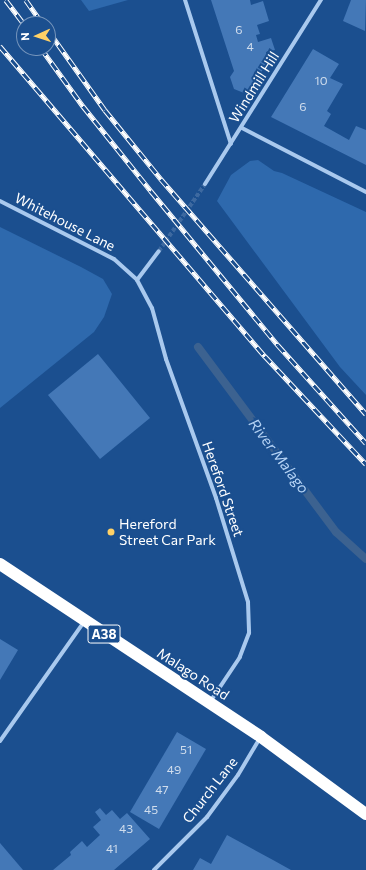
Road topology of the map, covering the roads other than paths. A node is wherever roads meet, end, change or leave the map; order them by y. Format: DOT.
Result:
graph roads {
  1 [pos="185,0"];
  2 [pos="321,0"];
  3 [pos="242,128"];
  4 [pos="231,144"];
  5 [pos="205,184"];
  6 [pos="366,192"];
  7 [pos="0,201"];
  8 [pos="159,250"];
  9 [pos="137,280"];
  10 [pos="0,564"];
  11 [pos="84,621"];
  12 [pos="209,702"];
  13 [pos="261,737"];
  14 [pos="0,741"];
  15 [pos="366,814"];
  16 [pos="154,870"];
  1 -- 4 [label="street"];
  2 -- 3 [label="street, Windmill Hill"];
  3 -- 4 [label="street, Windmill Hill"];
  3 -- 6 [label="street"];
  4 -- 5 [label="street, Windmill Hill"];
  7 -- 9 [label="street, Whitehouse Lane"];
  8 -- 9 [label="street"];
  9 -- 12 [label="street, Hereford Street"];
  10 -- 11 [label="highway, Malago Road / A38"];
  11 -- 12 [label="highway, Malago Road / A38"];
  11 -- 14 [label="street"];
  12 -- 13 [label="highway, Malago Road / A38"];
  13 -- 15 [label="highway, Malago Road / A38"];
  13 -- 16 [label="street, Church Lane"];
}
